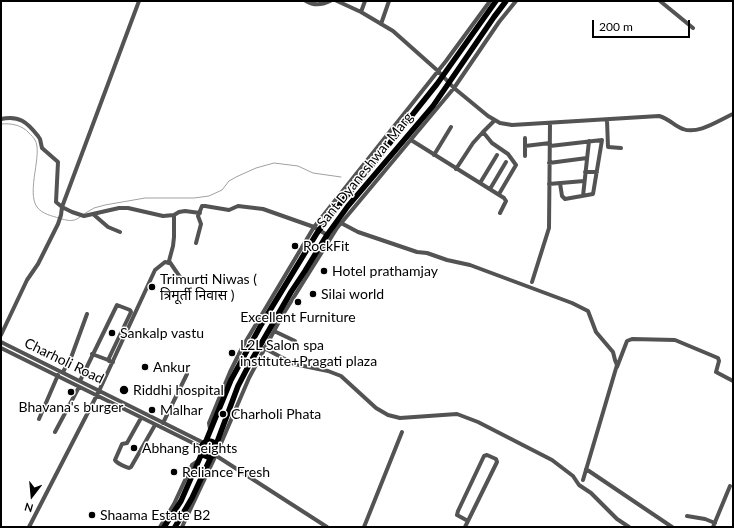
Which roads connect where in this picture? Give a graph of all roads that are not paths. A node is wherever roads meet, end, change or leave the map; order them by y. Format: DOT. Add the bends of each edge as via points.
graph roads {
  1 [pos="139,1"];
  2 [pos="306,1"];
  3 [pos="330,1"];
  4 [pos="360,1"];
  5 [pos="389,1"];
  6 [pos="490,1"];
  7 [pos="496,1"];
  8 [pos="506,1"];
  9 [pos="516,1"];
  10 [pos="660,1"];
  11 [pos="340,2"];
  12 [pos="365,2"];
  13 [pos="361,12"];
  14 [pos="382,24"];
  15 [pos="693,28"];
  16 [pos="438,71"];
  17 [pos="443,76"];
  18 [pos="449,83"];
  19 [pos="454,88"];
  20 [pos="733,114"];
  21 [pos="1,119"];
  22 [pos="607,120"];
  23 [pos="494,121"];
  24 [pos="550,123"];
  25 [pos="451,127"];
  26 [pos="483,132"];
  27 [pos="525,138"];
  28 [pos="411,140"];
  29 [pos="589,141"];
  30 [pos="550,145"];
  31 [pos="525,146"];
  32 [pos="621,148"];
  33 [pos="434,155"];
  34 [pos="497,155"];
  35 [pos="524,156"];
  36 [pos="587,158"];
  37 [pos="506,162"];
  38 [pos="549,163"];
  39 [pos="456,169"];
  40 [pos="585,172"];
  41 [pos="597,172"];
  42 [pos="584,181"];
  43 [pos="480,183"];
  44 [pos="560,183"];
  45 [pos="549,184"];
  46 [pos="490,189"];
  47 [pos="499,194"];
  48 [pos="583,196"];
  49 [pos="62,207"];
  50 [pos="200,213"];
  51 [pos="500,213"];
  52 [pos="93,214"];
  53 [pos="174,215"];
  54 [pos="341,223"];
  55 [pos="314,227"];
  56 [pos="318,231"];
  57 [pos="120,232"];
  58 [pos="329,236"];
  59 [pos="196,243"];
  60 [pos="169,263"];
  61 [pos="532,282"];
  62 [pos="184,283"];
  63 [pos="87,314"];
  64 [pos="274,331"];
  65 [pos="1,336"];
  66 [pos="295,341"];
  67 [pos="1,342"];
  68 [pos="1,348"];
  69 [pos="264,348"];
  70 [pos="92,354"];
  71 [pos="110,361"];
  72 [pos="617,368"];
  73 [pos="62,372"];
  74 [pos="186,374"];
  75 [pos="58,376"];
  76 [pos="80,381"];
  77 [pos="733,381"];
  78 [pos="79,387"];
  79 [pos="99,391"];
  80 [pos="97,396"];
  81 [pos="141,418"];
  82 [pos="39,419"];
  83 [pos="163,423"];
  84 [pos="155,425"];
  85 [pos="210,431"];
  86 [pos="55,432"];
  87 [pos="402,432"];
  88 [pos="178,434"];
  89 [pos="216,445"];
  90 [pos="203,446"];
  91 [pos="214,456"];
  92 [pos="200,460"];
  93 [pos="586,469"];
  94 [pos="583,480"];
  95 [pos="730,486"];
  96 [pos="687,516"];
  97 [pos="468,521"];
  98 [pos="714,525"];
  99 [pos="29,527"];
  100 [pos="160,527"];
  101 [pos="164,527"];
  102 [pos="175,527"];
  103 [pos="182,527"];
  104 [pos="327,527"];
  105 [pos="364,527"];
  106 [pos="465,527"];
  107 [pos="629,527"];
  108 [pos="672,527"];
  1 -- 49 [label="street"];
  2 -- 3 [label="street" via="317,5"];
  4 -- 12 [label="street"];
  5 -- 14 [label="street"];
  6 -- 16 [label="street"];
  7 -- 17 [label="main road, Sant Dyaneshwar Marg"];
  8 -- 18 [label="main road, Sant Dyaneshwar Marg"];
  9 -- 19 [label="street"];
  10 -- 15 [label="street"];
  11 -- 13 [label="street"];
  12 -- 13 [label="street"];
  13 -- 14 [label="street"];
  14 -- 16 [label="street"];
  16 -- 17 [label="street"];
  16 -- 55 [label="street"];
  17 -- 18 [label="street"];
  17 -- 56 [label="main road, Sant Dyaneshwar Marg"];
  18 -- 19 [label="street"];
  18 -- 58 [label="main road, Sant Dyaneshwar Marg" via="419,123 348,206"];
  19 -- 23 [label="street"];
  19 -- 28 [label="street"];
  20 -- 22 [label="street" via="694,131 682,129 659,116"];
  21 -- 49 [label="street" via="15,117 21,120 38,136 42,148 56,160 56,202"];
  22 -- 24 [label="street"];
  22 -- 32 [label="street" via="608,148"];
  23 -- 24 [label="street" via="512,125"];
  23 -- 26 [label="street"];
  24 -- 30 [label="street"];
  25 -- 33 [label="street"];
  26 -- 39 [label="street"];
  26 -- 47 [label="street" via="492,143 508,154 516,165"];
  27 -- 31 [label="street"];
  28 -- 33 [label="street"];
  28 -- 54 [label="street"];
  29 -- 30 [label="street"];
  29 -- 36 [label="street"];
  29 -- 41 [label="street" via="602,140"];
  30 -- 31 [label="street"];
  30 -- 38 [label="street"];
  31 -- 35 [label="street"];
  33 -- 39 [label="street"];
  34 -- 43 [label="street"];
  36 -- 38 [label="street"];
  36 -- 40 [label="street"];
  37 -- 46 [label="street"];
  38 -- 45 [label="street"];
  39 -- 43 [label="street"];
  40 -- 41 [label="street"];
  40 -- 42 [label="street"];
  41 -- 48 [label="street" via="593,194"];
  42 -- 44 [label="street"];
  42 -- 48 [label="street"];
  43 -- 46 [label="street"];
  44 -- 45 [label="street"];
  44 -- 48 [label="street" via="563,198"];
  45 -- 61 [label="street" via="549,228"];
  46 -- 47 [label="street"];
  47 -- 51 [label="street" via="506,201"];
  49 -- 52 [label="street" via="82,216"];
  49 -- 65 [label="street" via="58,224 27,280"];
  50 -- 53 [label="street" via="185,211"];
  50 -- 55 [label="street" via="203,206 229,210 236,206 247,206"];
  50 -- 59 [label="street" via="198,218 201,224"];
  52 -- 53 [label="street" via="123,208 157,215"];
  52 -- 57 [label="street" via="108,227"];
  53 -- 60 [label="street" via="175,233"];
  54 -- 58 [label="street"];
  54 -- 72 [label="street" via="358,232 417,252 470,265 585,309 598,334 613,352"];
  55 -- 56 [label="street"];
  55 -- 85 [label="street" via="254,326 230,372 209,423"];
  56 -- 58 [label="street"];
  56 -- 85 [label="main road, Sant Dyaneshwar Marg" via="249,347 226,391"];
  58 -- 64 [label="street"];
  58 -- 89 [label="main road, Sant Dyaneshwar Marg" via="280,310 250,363 238,386"];
  60 -- 62 [label="street"];
  60 -- 71 [label="street" via="165,262 155,270"];
  63 -- 73 [label="street" via="72,355"];
  64 -- 66 [label="street"];
  64 -- 69 [label="street"];
  67 -- 73 [label="street, Charholi Road"];
  68 -- 75 [label="street, Charholi Road"];
  69 -- 91 [label="street"];
  69 -- 107 [label="street" via="294,364 341,376 366,400 388,416 400,418 457,414 478,422 552,460"];
  70 -- 71 [label="street"];
  70 -- 71 [label="street" via="116,305 130,310"];
  70 -- 76 [label="street"];
  71 -- 79 [label="street"];
  72 -- 77 [label="street" via="627,341 675,340 718,358 716,372"];
  72 -- 93 [label="street"];
  73 -- 75 [label="street"];
  73 -- 76 [label="street, Charholi Road"];
  74 -- 83 [label="street"];
  75 -- 78 [label="street, Charholi Road"];
  75 -- 82 [label="street"];
  76 -- 79 [label="street, Charholi Road"];
  78 -- 80 [label="street, Charholi Road"];
  78 -- 86 [label="street"];
  79 -- 80 [label="street"];
  79 -- 83 [label="street, Charholi Road"];
  80 -- 81 [label="street, Charholi Road"];
  80 -- 99 [label="street"];
  81 -- 84 [label="street, Charholi Road"];
  81 -- 84 [label="street" via="127,443 122,444 114,460 116,462 131,467"];
  83 -- 88 [label="street, Charholi Road"];
  84 -- 88 [label="street, Charholi Road"];
  85 -- 90 [label="main road, Sant Dyaneshwar Marg"];
  87 -- 105 [label="street"];
  88 -- 90 [label="street, Charholi Road"];
  89 -- 90 [label="main road" via="212,441"];
  89 -- 91 [label="main road, Sant Dyaneshwar Marg"];
  90 -- 91 [label="main road" via="206,456"];
  90 -- 92 [label="main road, Sant Dyaneshwar Marg"];
  91 -- 102 [label="main road"];
  91 -- 103 [label="street"];
  91 -- 104 [label="street"];
  92 -- 100 [label="street" via="192,465"];
  92 -- 101 [label="main road, Sant Dyaneshwar Marg" via="182,500"];
  93 -- 94 [label="street"];
  93 -- 108 [label="street"];
  95 -- 98 [label="street"];
  96 -- 98 [label="street" via="705,519"];
  97 -- 97 [label="street" via="496,462 496,459 487,455 484,456 457,514"];
  97 -- 106 [label="street"];
}
